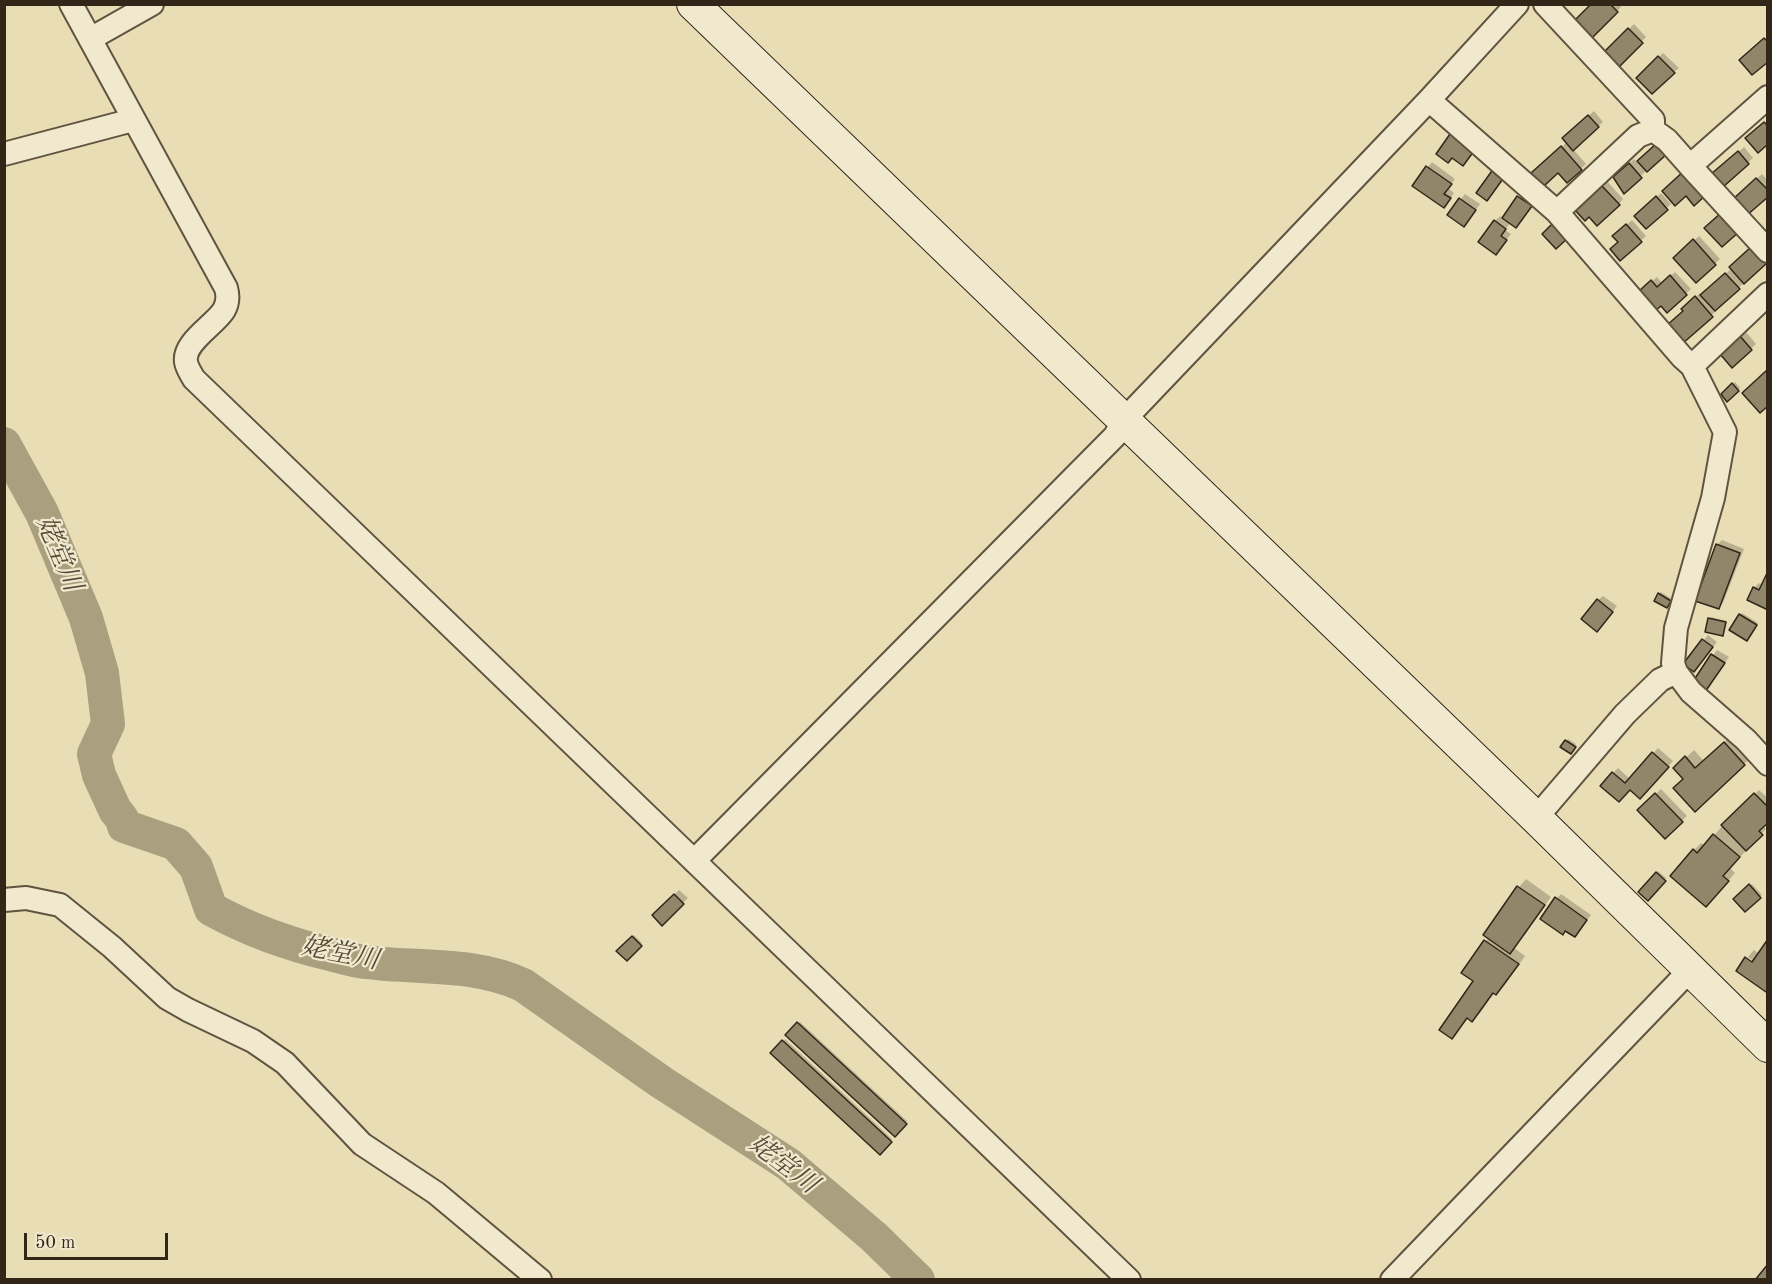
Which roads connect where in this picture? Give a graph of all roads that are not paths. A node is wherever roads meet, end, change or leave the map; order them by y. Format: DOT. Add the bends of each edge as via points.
graph roads {
  1 [pos="70,4"];
  2 [pos="153,4"];
  3 [pos="693,4"];
  4 [pos="1517,4"];
  5 [pos="1545,4"];
  6 [pos="90,39"];
  7 [pos="1767,97"];
  8 [pos="1429,100"];
  9 [pos="133,120"];
  10 [pos="1653,130"];
  11 [pos="4,154"];
  12 [pos="1690,166"];
  13 [pos="1557,212"];
  14 [pos="1764,239"];
  15 [pos="1767,294"];
  16 [pos="1692,366"];
  17 [pos="1123,421"];
  18 [pos="1676,672"];
  19 [pos="1767,764"];
  20 [pos="1536,818"];
  21 [pos="694,861"];
  22 [pos="4,900"];
  23 [pos="1690,970"];
  24 [pos="1767,1046"];
  25 [pos="540,1280"];
  26 [pos="1129,1280"];
  27 [pos="1392,1280"];
  1 -- 6 [label="street"];
  2 -- 6 [label="street"];
  3 -- 17 [label="street"];
  4 -- 8 [label="street"];
  5 -- 10 [label="street" via="1653,120"];
  6 -- 9 [label="street"];
  7 -- 12 [label="street"];
  8 -- 13 [label="street"];
  8 -- 17 [label="street"];
  9 -- 11 [label="street"];
  9 -- 21 [label="street" via="226,288 228,300 224,310 186,358 194,379"];
  10 -- 12 [label="street"];
  10 -- 13 [label="street" via="1638,136"];
  12 -- 14 [label="street"];
  13 -- 16 [label="street"];
  15 -- 16 [label="street"];
  16 -- 18 [label="street" via="1725,432 1713,498 1676,628"];
  17 -- 20 [label="street"];
  17 -- 21 [label="street" via="1115,436"];
  18 -- 19 [label="street" via="1691,692"];
  18 -- 20 [label="street" via="1645,694"];
  20 -- 23 [label="street"];
  21 -- 26 [label="street"];
  22 -- 25 [label="street" via="26,898 60,905 167,998 253,1041 285,1063 362,1144 436,1193"];
  23 -- 24 [label="street"];
  23 -- 27 [label="street"];
}
